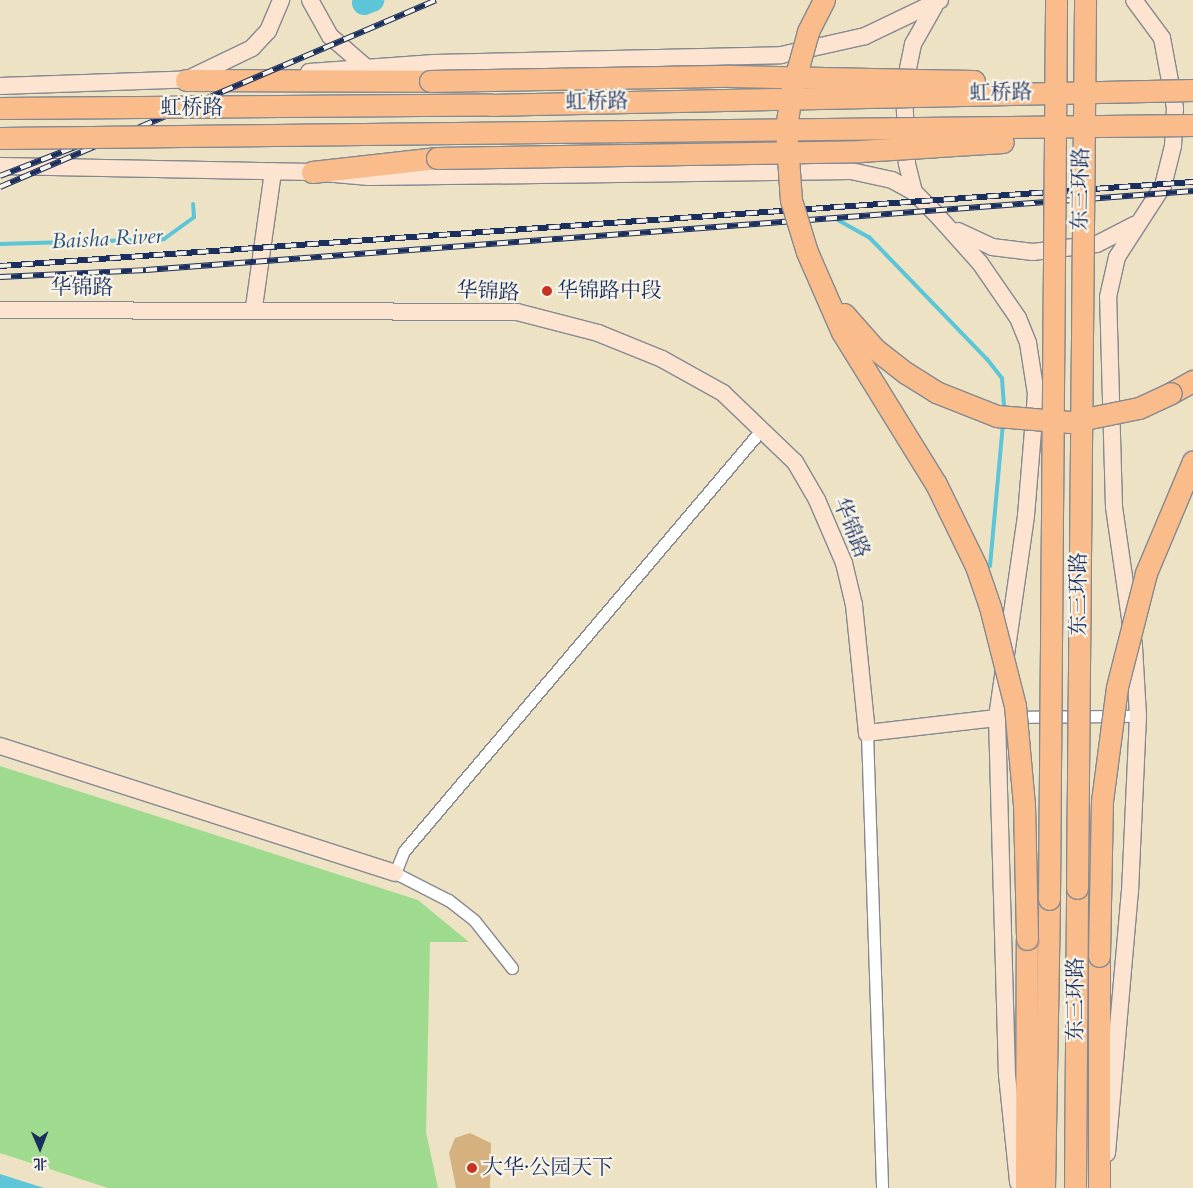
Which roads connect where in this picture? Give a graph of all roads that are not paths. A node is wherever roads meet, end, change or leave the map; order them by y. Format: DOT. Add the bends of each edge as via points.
graph roads {
  1 [pos="281,0"];
  2 [pos="310,0"];
  3 [pos="824,0"];
  4 [pos="1056,0"];
  5 [pos="1085,0"];
  6 [pos="1134,0"];
  7 [pos="939,1"];
  8 [pos="1144,6"];
  9 [pos="364,68"];
  10 [pos="186,80"];
  11 [pos="430,81"];
  12 [pos="0,86"];
  13 [pos="1126,90"];
  14 [pos="1193,90"];
  15 [pos="0,108"];
  16 [pos="1193,126"];
  17 [pos="0,138"];
  18 [pos="0,166"];
  19 [pos="273,171"];
  20 [pos="312,172"];
  21 [pos="914,192"];
  22 [pos="943,220"];
  23 [pos="1134,225"];
  24 [pos="807,252"];
  25 [pos="254,307"];
  26 [pos="0,310"];
  27 [pos="1193,381"];
  28 [pos="762,429"];
  29 [pos="1193,461"];
  30 [pos="1138,716"];
  31 [pos="997,718"];
  32 [pos="867,733"];
  33 [pos="0,746"];
  34 [pos="395,873"];
  35 [pos="512,968"];
  36 [pos="882,1188"];
  37 [pos="1018,1188"];
  38 [pos="1026,1188"];
  39 [pos="1044,1188"];
  40 [pos="1075,1188"];
  41 [pos="1099,1188"];
  42 [pos="1104,1188"];
  1 -- 10 [label="main road" via="268,31 252,48"];
  2 -- 9 [label="main road" via="330,36"];
  3 -- 24 [label="highway, bridge" via="797,63 786,129 791,200"];
  4 -- 39 [label="highway, 东三环路, bridge"];
  5 -- 40 [label="highway, 东三环路, bridge"];
  6 -- 8 [label="main road"];
  7 -- 9 [label="main road" via="865,36 782,55"];
  7 -- 21 [label="main road" via="913,44 904,88 907,163"];
  8 -- 23 [label="main road" via="1162,38 1174,82 1172,146 1157,197"];
  9 -- 10 [label="main road"];
  9 -- 11 [label="main road"];
  10 -- 11 [label="highway"];
  10 -- 12 [label="main road"];
  11 -- 13 [label="highway, bridge" via="846,77"];
  13 -- 14 [label="highway, 虹桥路, bridge"];
  13 -- 15 [label="highway, 虹桥路, bridge" via="491,105"];
  16 -- 17 [label="highway, 虹桥路, bridge"];
  16 -- 20 [label="highway, bridge" via="896,149 437,158"];
  18 -- 19 [label="main road"];
  19 -- 20 [label="main road"];
  19 -- 25 [label="main road"];
  20 -- 21 [label="main road" via="369,177 851,171 892,180"];
  21 -- 22 [label="main road"];
  22 -- 23 [label="main road" via="992,247 1033,252 1097,244"];
  22 -- 31 [label="main road" via="1003,293 1018,318 1033,366 1029,489"];
  23 -- 30 [label="main road" via="1111,277 1107,318 1114,507 1134,646"];
  24 -- 27 [label="highway, bridge" via="831,298 876,349 936,392 997,416 1070,422 1103,417 1139,408"];
  24 -- 38 [label="highway, bridge" via="842,332 959,528 990,607 1011,688 1019,745 1027,939"];
  25 -- 26 [label="main road, 华锦路"];
  25 -- 28 [label="main road, 华锦路" via="517,312 598,333 662,359 723,393"];
  28 -- 32 [label="main road, 华锦路" via="795,462 844,562 860,644"];
  28 -- 34 [label="street" via="412,837"];
  29 -- 41 [label="highway, bridge" via="1146,573 1117,687 1102,801"];
  30 -- 31 [label="street" via="1039,714"];
  30 -- 42 [label="main road" via="1130,892"];
  31 -- 32 [label="main road"];
  31 -- 37 [label="main road" via="1007,1075"];
  32 -- 36 [label="street"];
  33 -- 34 [label="main road"];
  34 -- 35 [label="street" via="448,900 474,920"];
}
